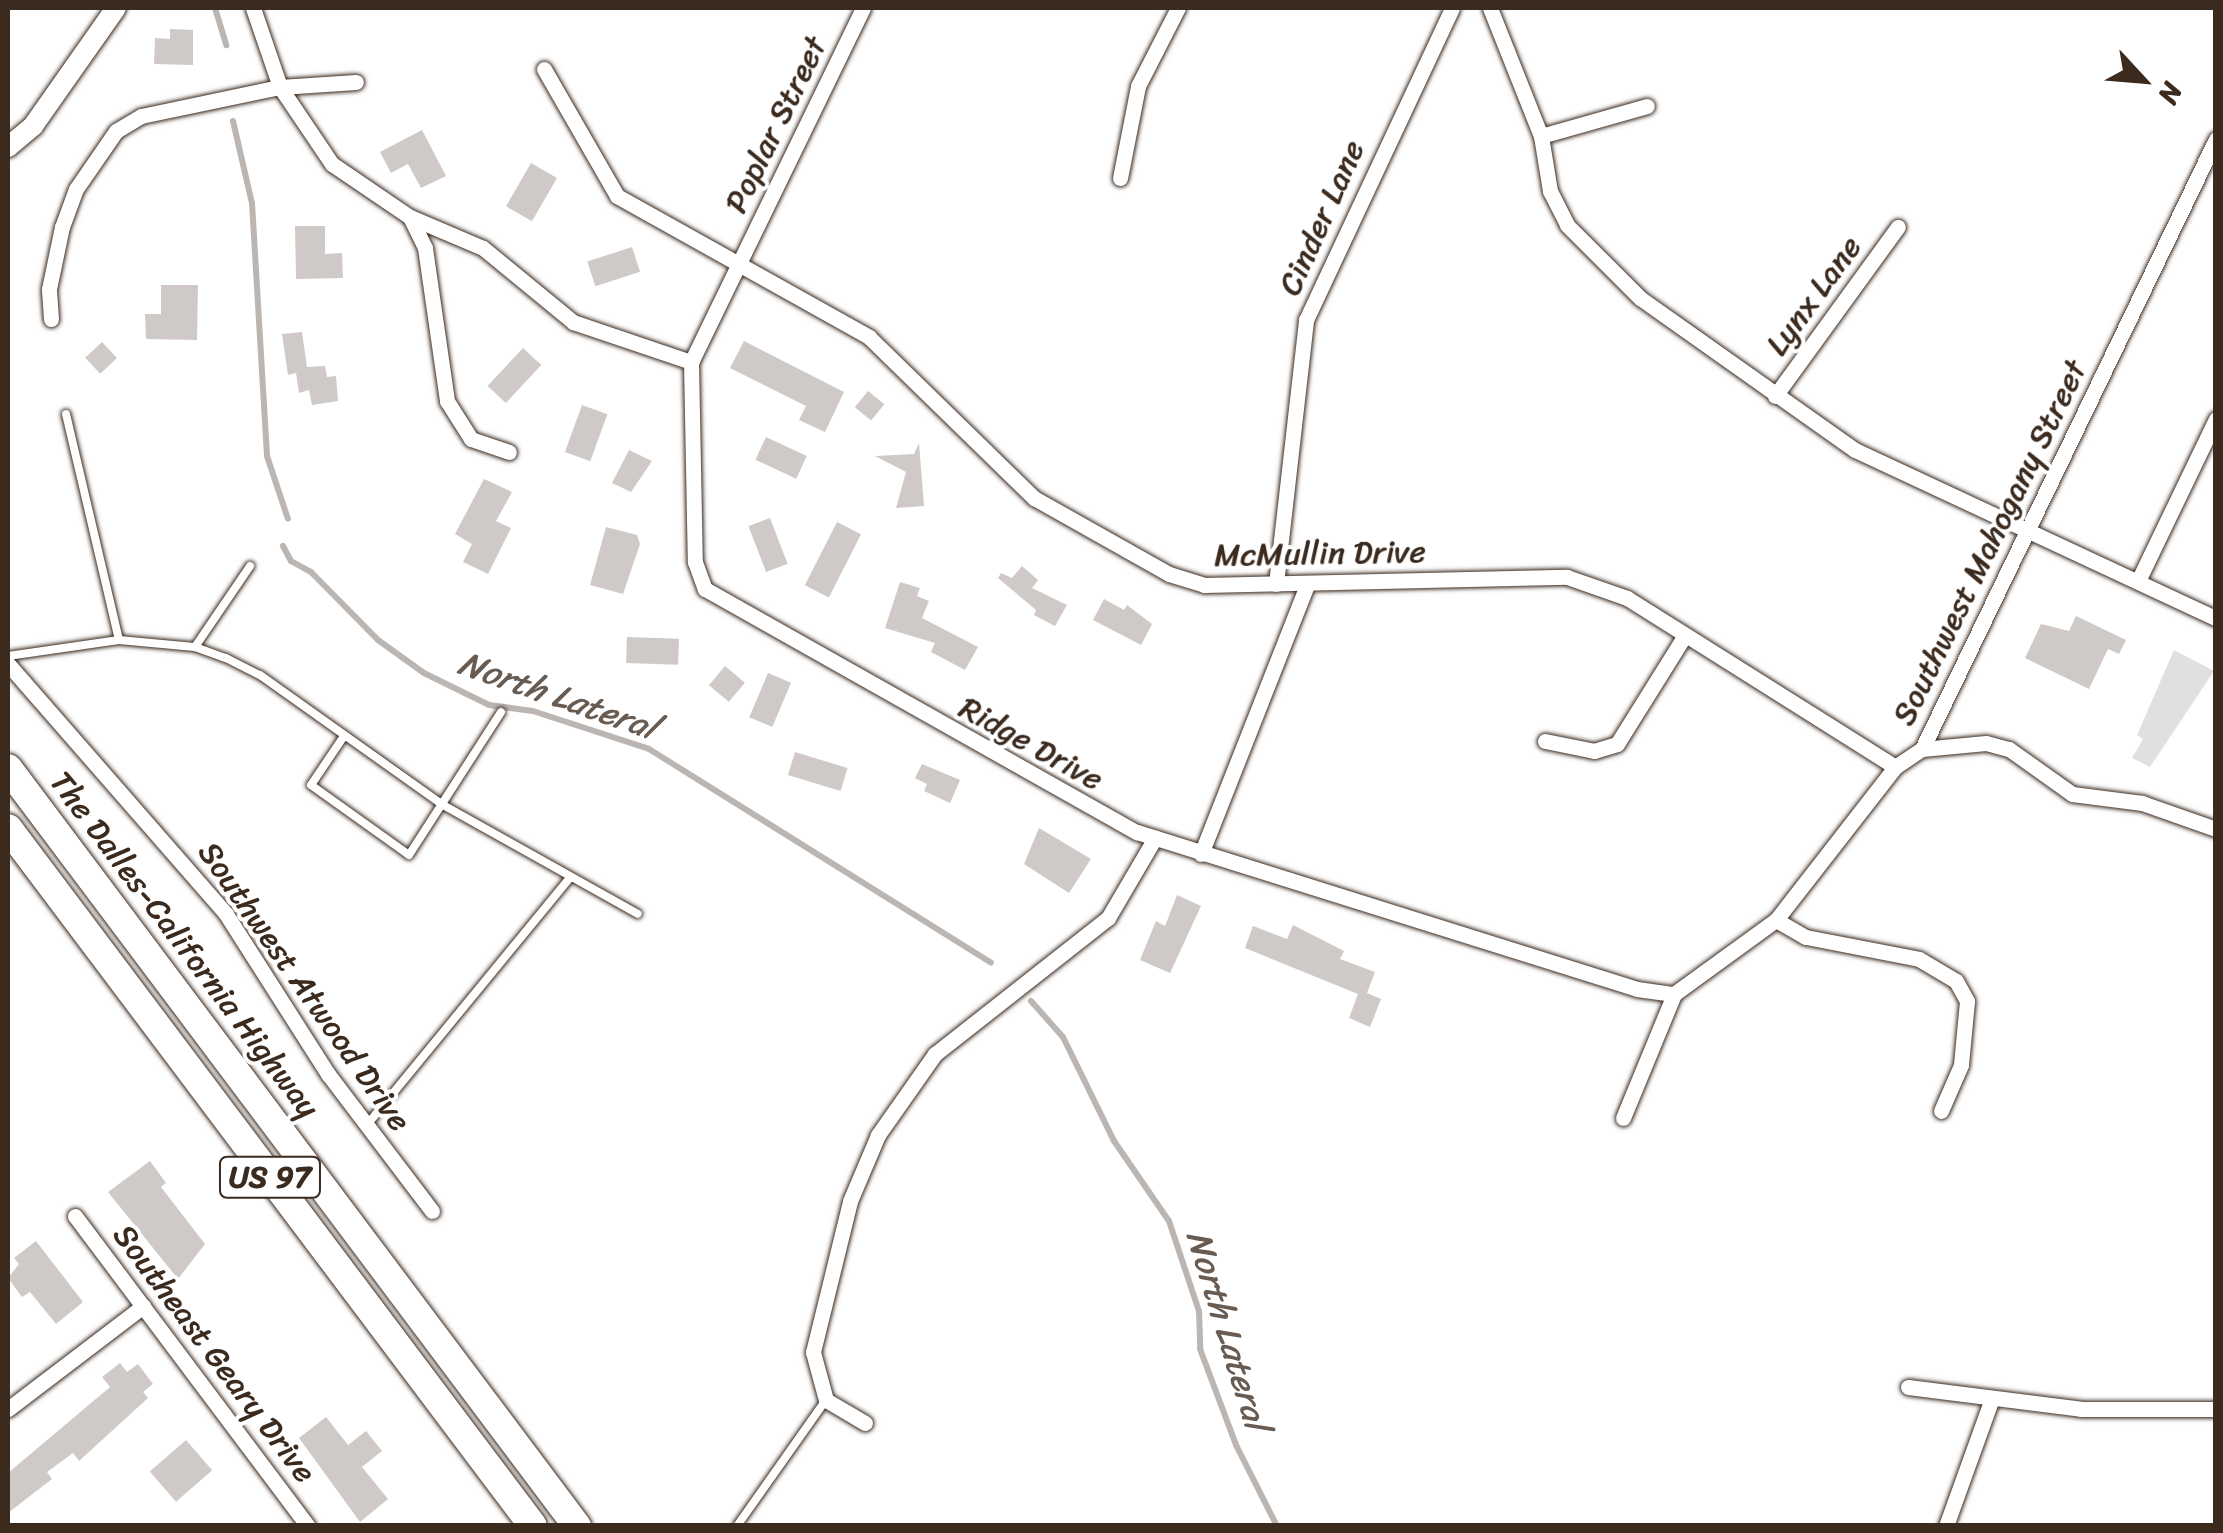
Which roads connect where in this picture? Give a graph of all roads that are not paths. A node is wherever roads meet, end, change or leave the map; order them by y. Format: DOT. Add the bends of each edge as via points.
graph roads {
  1 [pos="116,8"];
  2 [pos="253,8"];
  3 [pos="863,8"];
  4 [pos="1178,8"];
  5 [pos="1452,8"];
  6 [pos="1490,8"];
  7 [pos="544,69"];
  8 [pos="356,82"];
  9 [pos="280,87"];
  10 [pos="1646,106"];
  11 [pos="1541,136"];
  12 [pos="2216,139"];
  13 [pos="8,147"];
  14 [pos="1120,178"];
  15 [pos="410,217"];
  16 [pos="1898,228"];
  17 [pos="738,266"];
  18 [pos="51,319"];
  19 [pos="690,362"];
  20 [pos="1775,396"];
  21 [pos="66,414"];
  22 [pos="2216,418"];
  23 [pos="509,452"];
  24 [pos="2027,529"];
  25 [pos="250,566"];
  26 [pos="2138,581"];
  27 [pos="1276,584"];
  28 [pos="1306,585"];
  29 [pos="2216,618"];
  30 [pos="1685,634"];
  31 [pos="120,640"];
  32 [pos="194,647"];
  33 [pos="8,656"];
  34 [pos="8,664"];
  35 [pos="501,712"];
  36 [pos="344,736"];
  37 [pos="1544,741"];
  38 [pos="1922,749"];
  39 [pos="1896,767"];
  40 [pos="8,768"];
  41 [pos="443,805"];
  42 [pos="8,828"];
  43 [pos="2216,829"];
  44 [pos="1155,838"];
  45 [pos="1201,854"];
  46 [pos="570,878"];
  47 [pos="638,914"];
  48 [pos="1776,920"];
  49 [pos="1674,994"];
  50 [pos="1940,1110"];
  51 [pos="1623,1118"];
  52 [pos="366,1126"];
  53 [pos="432,1212"];
  54 [pos="75,1216"];
  55 [pos="143,1306"];
  56 [pos="1908,1387"];
  57 [pos="1992,1398"];
  58 [pos="826,1400"];
  59 [pos="8,1409"];
  60 [pos="2216,1409"];
  61 [pos="866,1422"];
  62 [pos="522,1451"];
  63 [pos="308,1526"];
  64 [pos="533,1526"];
  65 [pos="578,1526"];
  66 [pos="595,1526"];
  67 [pos="737,1526"];
  68 [pos="1946,1526"];
  1 -- 13 [label="street" via="33,126"];
  2 -- 9 [label="street"];
  3 -- 17 [label="street, Poplar Street"];
  4 -- 14 [label="street" via="1138,86"];
  5 -- 27 [label="street, Cinder Lane" via="1306,320"];
  6 -- 11 [label="street"];
  7 -- 17 [label="street, McMullin Drive" via="617,196"];
  8 -- 9 [label="street"];
  9 -- 15 [label="street" via="332,164"];
  9 -- 18 [label="street" via="141,116 116,130 76,189 62,226 49,290"];
  10 -- 11 [label="street"];
  11 -- 20 [label="street" via="1550,190 1566,224 1598,260"];
  12 -- 24 [label="street, Southwest Mahogany Street"];
  15 -- 19 [label="street" via="483,248 573,322"];
  15 -- 23 [label="street" via="425,248 448,401 471,438"];
  16 -- 20 [label="street, Lynx Lane"];
  17 -- 19 [label="street, Ridge Drive"];
  17 -- 27 [label="street, McMullin Drive" via="869,337 1034,498 1060,515 1204,585"];
  19 -- 44 [label="street, Ridge Drive" via="695,562 704,589 1010,764"];
  20 -- 24 [label="street" via="1855,450"];
  21 -- 31 [label="lane"];
  22 -- 26 [label="street"];
  24 -- 26 [label="street"];
  24 -- 38 [label="street, Southwest Mahogany Street"];
  25 -- 32 [label="lane"];
  26 -- 29 [label="street"];
  27 -- 28 [label="street, McMullin Drive"];
  28 -- 30 [label="street, McMullin Drive" via="1566,577 1627,598"];
  28 -- 45 [label="street"];
  30 -- 37 [label="street" via="1617,744 1594,751"];
  30 -- 39 [label="street, McMullin Drive"];
  31 -- 32 [label="lane"];
  31 -- 33 [label="lane"];
  32 -- 36 [label="lane" via="260,675"];
  34 -- 52 [label="street, Southwest Atwood Drive" via="226,914"];
  35 -- 41 [label="lane"];
  36 -- 41 [label="lane"];
  36 -- 41 [label="lane" via="311,786 410,855"];
  38 -- 39 [label="street, Southwest Mahogany Street"];
  38 -- 43 [label="street" via="1998,746 2072,794 2142,803"];
  39 -- 48 [label="street, Southwest Mahogany Street"];
  40 -- 62 [label="highway, The Dalles-California Highway / US 97"];
  41 -- 46 [label="lane"];
  42 -- 64 [label="highway, US 97"];
  44 -- 45 [label="street, Ridge Drive"];
  44 -- 58 [label="street" via="1108,918 934,1054 878,1135 850,1201 813,1352"];
  45 -- 49 [label="street, Ridge Drive" via="1637,989"];
  46 -- 47 [label="lane"];
  46 -- 52 [label="lane"];
  48 -- 49 [label="street, Southwest Mahogany Street"];
  48 -- 50 [label="street" via="1806,938 1918,959 1956,980 1967,1001 1961,1064"];
  49 -- 51 [label="street"];
  52 -- 53 [label="street, Southwest Atwood Drive"];
  54 -- 55 [label="street, Southeast Geary Drive"];
  55 -- 59 [label="street"];
  55 -- 63 [label="street, Southeast Geary Drive"];
  56 -- 57 [label="street"];
  57 -- 60 [label="street" via="2080,1410"];
  57 -- 68 [label="street"];
  58 -- 61 [label="street"];
  58 -- 67 [label="lane"];
  62 -- 65 [label="highway, US 97"];
  62 -- 66 [label="highway"];
}
